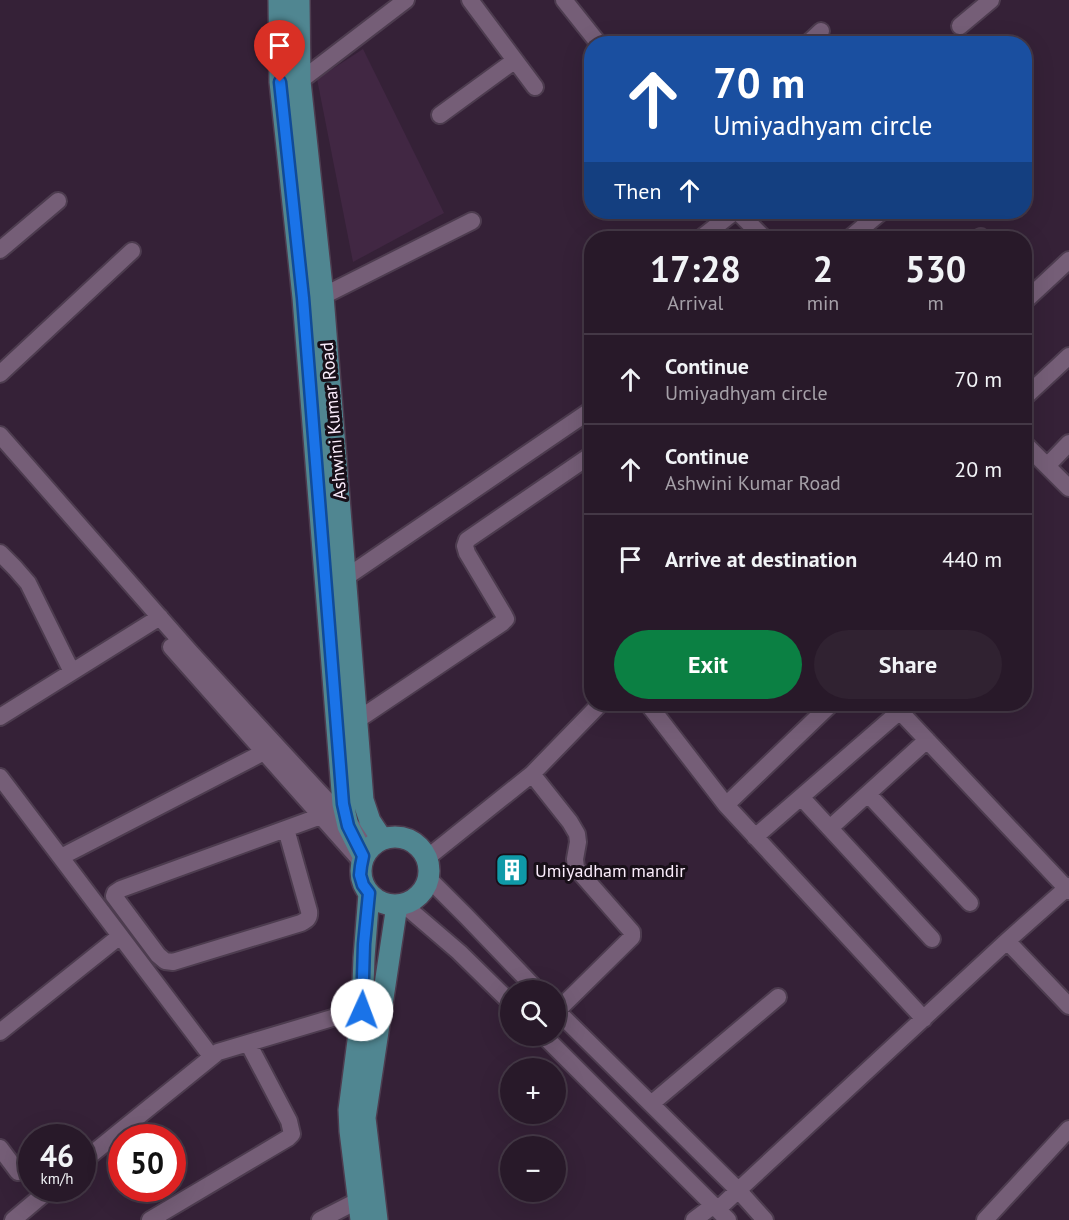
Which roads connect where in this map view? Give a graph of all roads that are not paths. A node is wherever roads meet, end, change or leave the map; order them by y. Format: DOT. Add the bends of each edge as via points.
graph roads {
  1 [pos="279,0"];
  2 [pos="299,0"];
  3 [pos="406,0"];
  4 [pos="470,0"];
  5 [pos="564,0"];
  6 [pos="991,0"];
  7 [pos="960,26"];
  8 [pos="820,32"];
  9 [pos="592,36"];
  10 [pos="816,36"];
  11 [pos="514,61"];
  12 [pos="300,81"];
  13 [pos="535,87"];
  14 [pos="440,115"];
  15 [pos="58,201"];
  16 [pos="727,219"];
  17 [pos="744,219"];
  18 [pos="472,221"];
  19 [pos="710,231"];
  20 [pos="756,231"];
  21 [pos="0,250"];
  22 [pos="132,251"];
  23 [pos="1069,260"];
  24 [pos="1032,295"];
  25 [pos="323,296"];
  26 [pos="1069,356"];
  27 [pos="0,374"];
  28 [pos="1032,391"];
  29 [pos="584,415"];
  30 [pos="0,435"];
  31 [pos="1069,443"];
  32 [pos="1032,451"];
  33 [pos="0,452"];
  34 [pos="584,460"];
  35 [pos="1047,466"];
  36 [pos="1069,488"];
  37 [pos="0,553"];
  38 [pos="345,578"];
  39 [pos="155,620"];
  40 [pos="72,672"];
  41 [pos="593,711"];
  42 [pos="653,711"];
  43 [pos="824,711"];
  44 [pos="892,711"];
  45 [pos="900,711"];
  46 [pos="0,717"];
  47 [pos="356,720"];
  48 [pos="927,740"];
  49 [pos="264,752"];
  50 [pos="532,774"];
  51 [pos="0,777"];
  52 [pos="868,794"];
  53 [pos="801,797"];
  54 [pos="726,805"];
  55 [pos="321,816"];
  56 [pos="347,822"];
  57 [pos="830,828"];
  58 [pos="286,829"];
  59 [pos="755,837"];
  60 [pos="370,851"];
  61 [pos="61,857"];
  62 [pos="427,868"];
  63 [pos="1068,889"];
  64 [pos="369,893"];
  65 [pos="970,903"];
  66 [pos="400,904"];
  67 [pos="120,936"];
  68 [pos="932,939"];
  69 [pos="1007,941"];
  70 [pos="527,980"];
  71 [pos="500,992"];
  72 [pos="778,997"];
  73 [pos="566,1000"];
  74 [pos="1069,1006"];
  75 [pos="372,1008"];
  76 [pos="924,1019"];
  77 [pos="566,1020"];
  78 [pos="0,1032"];
  79 [pos="248,1042"];
  80 [pos="554,1046"];
  81 [pos="211,1056"];
  82 [pos="651,1104"];
  83 [pos="1069,1129"];
  84 [pos="0,1148"];
  85 [pos="96,1150"];
  86 [pos="18,1172"];
  87 [pos="739,1191"];
  88 [pos="35,1202"];
  89 [pos="360,1210"];
  90 [pos="720,1211"];
  91 [pos="15,1219"];
  92 [pos="150,1220"];
  93 [pos="320,1220"];
  94 [pos="377,1220"];
  95 [pos="694,1220"];
  96 [pos="765,1220"];
  97 [pos="985,1220"];
  1 -- 56 [label="main road, Ashwini Kumar Road" via="280,82 303,298"];
  2 -- 12 [label="main road, Ashwini Kumar Road"];
  3 -- 12 [label="street"];
  4 -- 11 [label="street"];
  5 -- 9 [label="street"];
  6 -- 7 [label="street"];
  8 -- 10 [label="street"];
  11 -- 13 [label="street"];
  11 -- 14 [label="street"];
  12 -- 25 [label="main road, Ashwini Kumar Road"];
  15 -- 21 [label="street"];
  16 -- 19 [label="street"];
  17 -- 20 [label="street"];
  18 -- 25 [label="street"];
  22 -- 27 [label="street"];
  23 -- 24 [label="street"];
  25 -- 38 [label="main road, Ashwini Kumar Road"];
  26 -- 28 [label="street"];
  29 -- 38 [label="street"];
  30 -- 39 [label="street"];
  31 -- 35 [label="street"];
  32 -- 35 [label="street"];
  33 -- 39 [label="street"];
  34 -- 47 [label="street" via="467,540 467,553 506,619 502,624"];
  35 -- 36 [label="street"];
  37 -- 40 [label="street" via="28,583"];
  38 -- 47 [label="main road, Ashwini Kumar Road"];
  39 -- 40 [label="street"];
  39 -- 49 [label="street"];
  39 -- 56 [label="street"];
  40 -- 46 [label="street"];
  41 -- 50 [label="street"];
  42 -- 54 [label="street"];
  43 -- 54 [label="street"];
  44 -- 53 [label="street"];
  45 -- 48 [label="street"];
  47 -- 60 [label="main road, Ashwini Kumar Road" via="363,800 370,820"];
  48 -- 52 [label="street"];
  48 -- 63 [label="street"];
  49 -- 55 [label="street"];
  49 -- 61 [label="street"];
  50 -- 62 [label="street"];
  50 -- 73 [label="street" via="577,834 576,868 632,932 632,937"];
  51 -- 61 [label="street"];
  52 -- 57 [label="street"];
  52 -- 65 [label="street"];
  53 -- 57 [label="street"];
  53 -- 59 [label="street"];
  54 -- 59 [label="street"];
  55 -- 58 [label="street"];
  55 -- 60 [label="street"];
  56 -- 60 [label="main road, Ashwini Kumar Road"];
  57 -- 68 [label="street"];
  58 -- 58 [label="street" via="121,889 114,896 158,955 172,962 307,920 309,910"];
  59 -- 76 [label="street"];
  60 -- 62 [label="main road" via="393,836 403,837 422,849"];
  60 -- 64 [label="main road" via="360,875"];
  61 -- 67 [label="street"];
  62 -- 66 [label="main road" via="425,887 419,895"];
  62 -- 70 [label="street" via="466,916"];
  63 -- 69 [label="street"];
  64 -- 66 [label="main road" via="384,903"];
  64 -- 75 [label="main road" via="365,939"];
  66 -- 71 [label="street" via="459,952"];
  66 -- 75 [label="main road"];
  67 -- 78 [label="street"];
  67 -- 81 [label="street"];
  69 -- 74 [label="street"];
  69 -- 76 [label="street"];
  72 -- 82 [label="street"];
  75 -- 79 [label="street"];
  75 -- 89 [label="main road" via="349,1110"];
  75 -- 94 [label="main road" via="365,1118"];
  76 -- 87 [label="street"];
  77 -- 82 [label="street"];
  79 -- 81 [label="street"];
  79 -- 92 [label="street" via="292,1134"];
  80 -- 90 [label="street"];
  81 -- 85 [label="street"];
  82 -- 87 [label="street"];
  83 -- 97 [label="street"];
  84 -- 86 [label="street"];
  87 -- 90 [label="street"];
  87 -- 96 [label="street"];
  88 -- 91 [label="street"];
  89 -- 93 [label="street"];
  90 -- 95 [label="street"];
}
